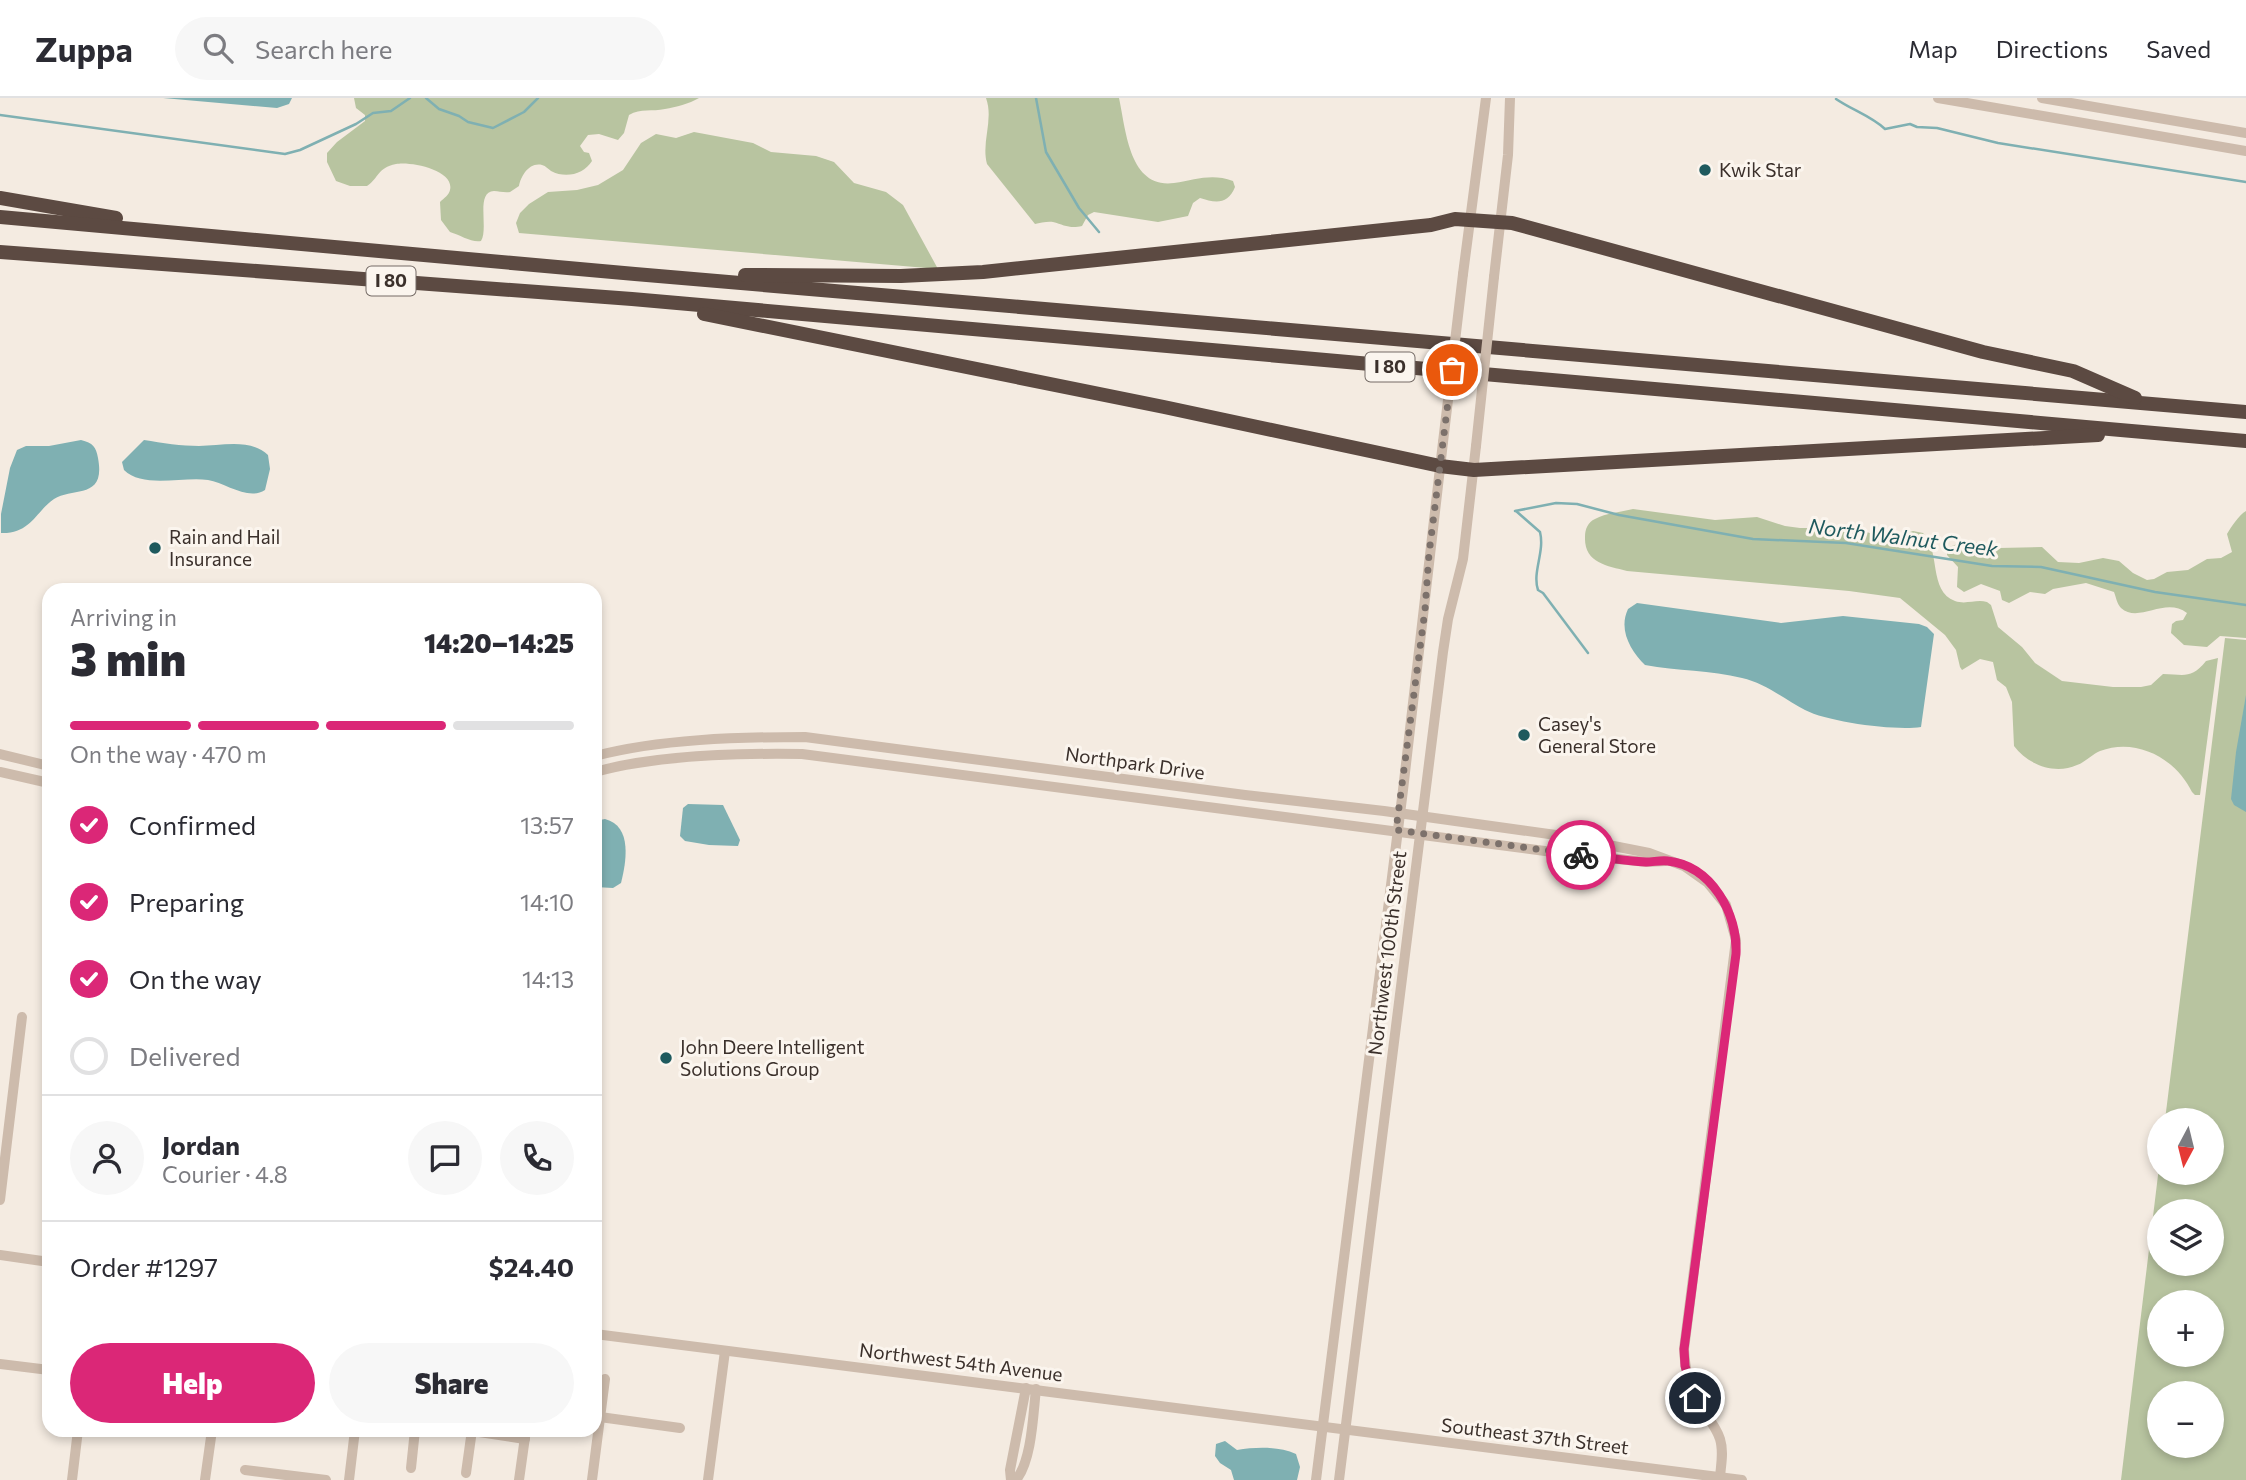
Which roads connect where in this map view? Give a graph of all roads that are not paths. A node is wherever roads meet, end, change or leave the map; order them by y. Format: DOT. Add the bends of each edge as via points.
graph roads {
  1 [pos="1486,98"];
  2 [pos="1510,98"];
  3 [pos="1938,98"];
  4 [pos="2042,98"];
  5 [pos="2246,133"];
  6 [pos="2246,151"];
  7 [pos="0,198"];
  8 [pos="0,217"];
  9 [pos="1470,220"];
  10 [pos="1500,222"];
  11 [pos="210,234"];
  12 [pos="0,252"];
  13 [pos="0,257"];
  14 [pos="149,263"];
  15 [pos="635,274"];
  16 [pos="632,299"];
  17 [pos="2146,403"];
  18 [pos="2246,412"];
  19 [pos="2148,432"];
  20 [pos="2246,440"];
  21 [pos="1440,466"];
  22 [pos="1474,470"];
  23 [pos="893,749"];
  24 [pos="0,754"];
  25 [pos="602,755"];
  26 [pos="42,764"];
  27 [pos="891,765"];
  28 [pos="602,770"];
  29 [pos="0,772"];
  30 [pos="42,781"];
  31 [pos="1162,784"];
  32 [pos="1159,801"];
  33 [pos="1399,814"];
  34 [pos="1422,817"];
  35 [pos="1396,830"];
  36 [pos="1420,834"];
  37 [pos="1669,861"];
  38 [pos="22,1017"];
  39 [pos="0,1200"];
  40 [pos="0,1255"];
  41 [pos="42,1261"];
  42 [pos="602,1335"];
  43 [pos="725,1351"];
  44 [pos="0,1364"];
  45 [pos="42,1369"];
  46 [pos="605,1379"];
  47 [pos="1031,1389"];
  48 [pos="602,1402"];
  49 [pos="602,1418"];
  50 [pos="1323,1426"];
  51 [pos="680,1428"];
  52 [pos="1345,1429"];
  53 [pos="77,1437"];
  54 [pos="211,1437"];
  55 [pos="354,1437"];
  56 [pos="414,1437"];
  57 [pos="469,1437"];
  58 [pos="525,1437"];
  59 [pos="598,1437"];
  60 [pos="411,1468"];
  61 [pos="245,1470"];
  62 [pos="466,1473"];
  63 [pos="1720,1477"];
  64 [pos="72,1480"];
  65 [pos="205,1480"];
  66 [pos="326,1480"];
  67 [pos="349,1480"];
  68 [pos="519,1480"];
  69 [pos="592,1480"];
  70 [pos="708,1480"];
  71 [pos="1013,1480"];
  72 [pos="1316,1480"];
  73 [pos="1339,1480"];
  74 [pos="1742,1480"];
  1 -- 9 [label="street, Northwest 100th Street"];
  2 -- 10 [label="street, Northwest 100th Street"];
  3 -- 6 [label="street"];
  4 -- 5 [label="street"];
  7 -- 11 [label="highway"];
  8 -- 11 [label="highway, I 80"];
  9 -- 10 [label="highway"];
  9 -- 15 [label="highway" via="983,272 901,276"];
  9 -- 21 [label="street, Northwest 100th Street, bridge"];
  10 -- 17 [label="highway" via="1983,352 2073,371"];
  10 -- 22 [label="street, Northwest 100th Street, bridge"];
  11 -- 15 [label="highway, I 80"];
  12 -- 14 [label="highway, I 80"];
  13 -- 14 [label="highway"];
  14 -- 16 [label="highway, I 80"];
  15 -- 17 [label="highway, I 80"];
  16 -- 19 [label="highway, I 80"];
  16 -- 21 [label="highway"];
  17 -- 18 [label="highway, I 80"];
  19 -- 20 [label="highway, I 80"];
  19 -- 22 [label="highway"];
  21 -- 22 [label="highway"];
  21 -- 33 [label="street, Northwest 100th Street"];
  22 -- 34 [label="street, Northwest 100th Street" via="1464,559 1445,639"];
  23 -- 25 [label="street, Northpark Drive" via="805,737 768,737 663,744"];
  23 -- 27 [label="street"];
  23 -- 31 [label="street, Northpark Drive"];
  24 -- 26 [label="street"];
  27 -- 28 [label="street, Northpark Drive" via="765,753 638,762"];
  27 -- 32 [label="street, Northpark Drive"];
  29 -- 30 [label="street"];
  31 -- 32 [label="street"];
  31 -- 33 [label="street, Northpark Drive"];
  32 -- 35 [label="street, Northpark Drive"];
  33 -- 34 [label="street, Northpark Drive"];
  33 -- 35 [label="street, Northwest 100th Street"];
  34 -- 36 [label="street, Northwest 100th Street"];
  34 -- 37 [label="street, Northpark Drive" via="1563,836"];
  35 -- 36 [label="street, Northpark Drive"];
  35 -- 50 [label="street, Northwest 100th Street"];
  36 -- 37 [label="street, Northpark Drive" via="1560,853"];
  36 -- 52 [label="street, Northwest 100th Street"];
  37 -- 63 [label="street, Northpark Drive" via="1697,873 1718,892 1736,940 1684,1349 1695,1398 1716,1428 1723,1451"];
  38 -- 39 [label="street"];
  40 -- 41 [label="street"];
  42 -- 43 [label="street, Northwest 54th Avenue"];
  43 -- 47 [label="street, Northwest 54th Avenue"];
  43 -- 70 [label="street"];
  44 -- 45 [label="street"];
  46 -- 48 [label="street"];
  47 -- 50 [label="street, Northwest 54th Avenue"];
  47 -- 71 [label="street" via="1026,1456 1022,1472"];
  49 -- 51 [label="street"];
  50 -- 52 [label="street, Southeast 37th Street"];
  50 -- 72 [label="street, Northwest 100th Street"];
  52 -- 63 [label="street, Southeast 37th Street"];
  52 -- 73 [label="street, Northwest 100th Street"];
  53 -- 64 [label="street"];
  54 -- 65 [label="street"];
  55 -- 67 [label="street"];
  56 -- 60 [label="street"];
  57 -- 62 [label="street"];
  58 -- 68 [label="street"];
  59 -- 69 [label="street"];
  61 -- 66 [label="street"];
  63 -- 74 [label="street, Southeast 37th Street"];
}
